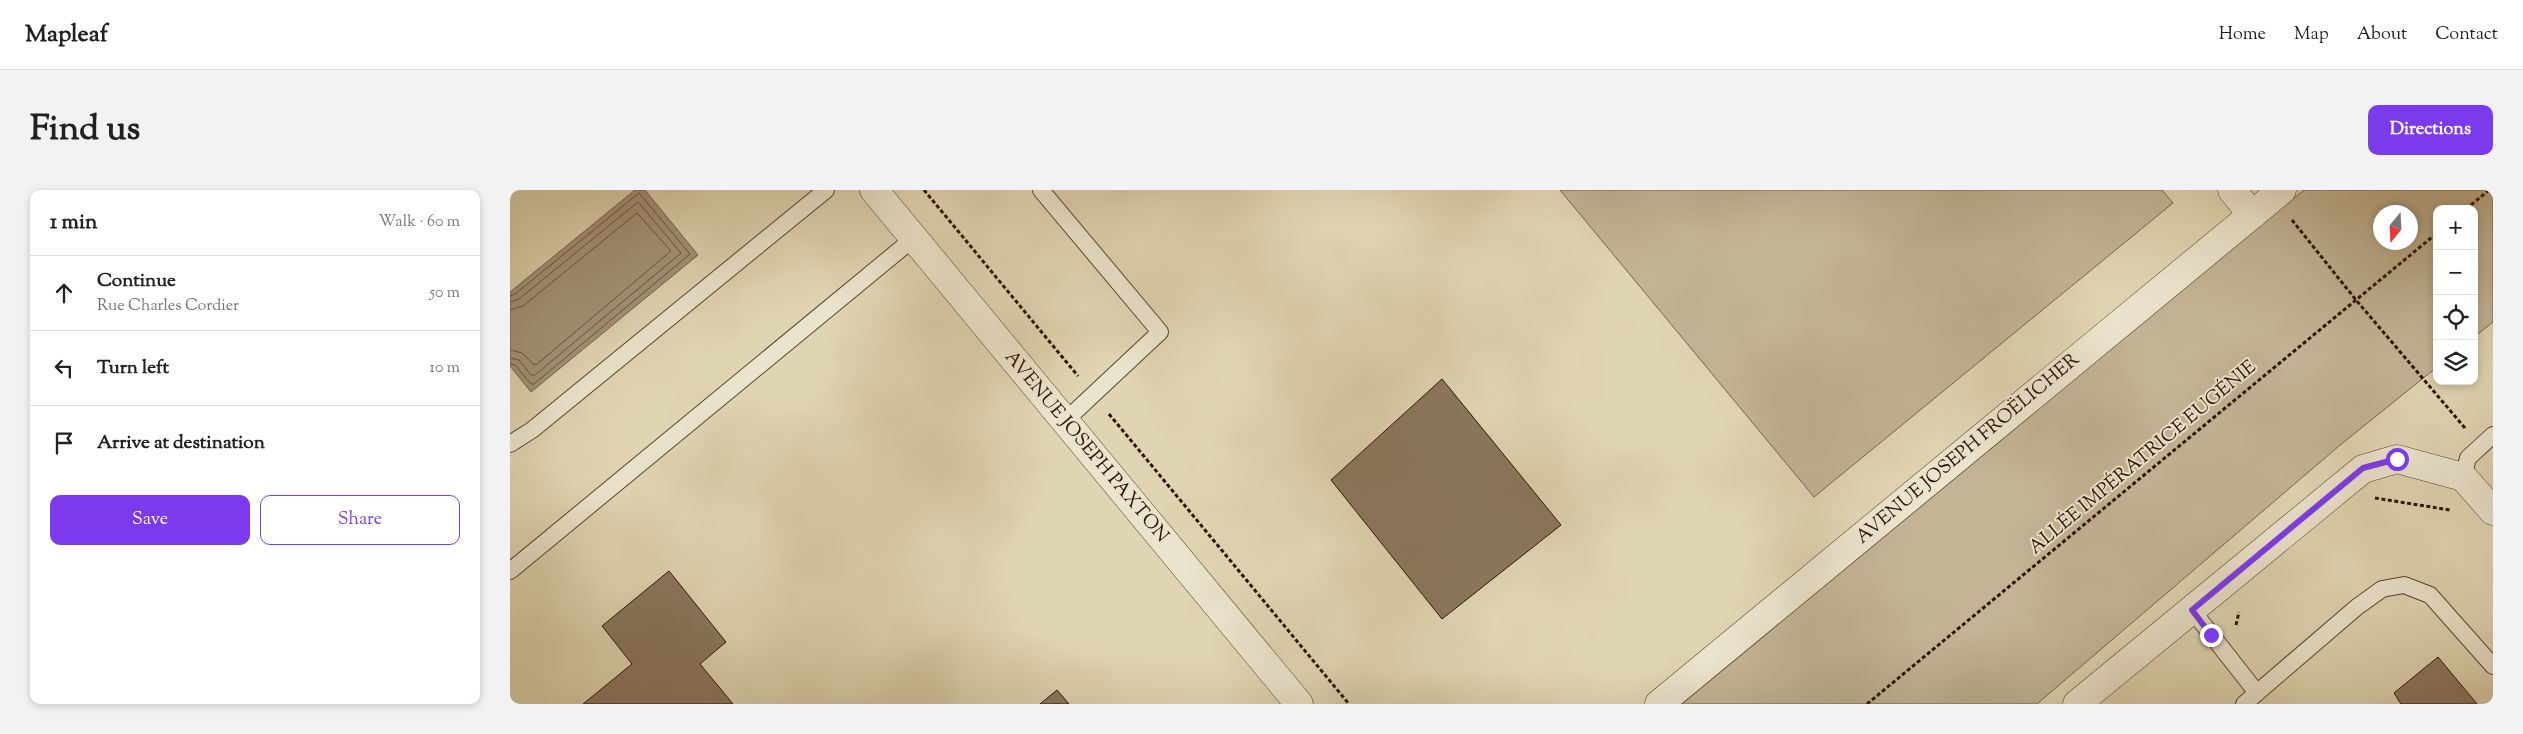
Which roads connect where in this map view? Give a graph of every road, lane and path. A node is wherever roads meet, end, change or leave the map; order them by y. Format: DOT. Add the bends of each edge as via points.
graph roads {
  1 [pos="826,190"];
  2 [pos="874,190"];
  3 [pos="924,190"];
  4 [pos="1041,190"];
  5 [pos="2232,190"];
  6 [pos="2489,190"];
  7 [pos="2278,193"];
  8 [pos="2471,205"];
  9 [pos="2252,215"];
  10 [pos="2433,236"];
  11 [pos="914,238"];
  12 [pos="2356,300"];
  13 [pos="1093,394"];
  14 [pos="1065,421"];
  15 [pos="2493,435"];
  16 [pos="510,444"];
  17 [pos="2480,446"];
  18 [pos="2463,477"];
  19 [pos="2373,498"];
  20 [pos="2458,511"];
  21 [pos="2493,511"];
  22 [pos="510,571"];
  23 [pos="2243,605"];
  24 [pos="2192,610"];
  25 [pos="2236,629"];
  26 [pos="2493,666"];
  27 [pos="2257,693"];
  28 [pos="1299,704"];
  29 [pos="1349,704"];
  30 [pos="1659,704"];
  31 [pos="1867,704"];
  32 [pos="2077,704"];
  33 [pos="2244,704"];
  1 -- 16 [label="lane" via="539,424"];
  2 -- 11 [label="street, AVENUE JOSEPH PAXTON"];
  3 -- 13 [label="path"];
  4 -- 13 [label="lane" via="1160,332"];
  5 -- 9 [label="street"];
  6 -- 8 [label="path"];
  7 -- 9 [label="street, AVENUE JOSEPH FROËLICHER"];
  7 -- 12 [label="path"];
  9 -- 30 [label="street, AVENUE JOSEPH FROËLICHER"];
  10 -- 12 [label="path, ALLÉE IMPÉRATRICE EUGÉNIE"];
  11 -- 14 [label="street, AVENUE JOSEPH PAXTON"];
  11 -- 22 [label="lane"];
  12 -- 17 [label="path"];
  12 -- 31 [label="path, ALLÉE IMPÉRATRICE EUGÉNIE"];
  13 -- 14 [label="lane"];
  13 -- 29 [label="path"];
  14 -- 28 [label="street, AVENUE JOSEPH PAXTON"];
  15 -- 17 [label="lane"];
  17 -- 18 [label="lane" via="2468,458"];
  18 -- 21 [label="street"];
  18 -- 24 [label="street" via="2397,459 2363,468"];
  19 -- 20 [label="path"];
  23 -- 25 [label="path" via="2236,617"];
  24 -- 27 [label="lane"];
  24 -- 32 [label="street"];
  26 -- 27 [label="lane" via="2430,595 2404,585 2382,589"];
  27 -- 33 [label="lane"];
}
